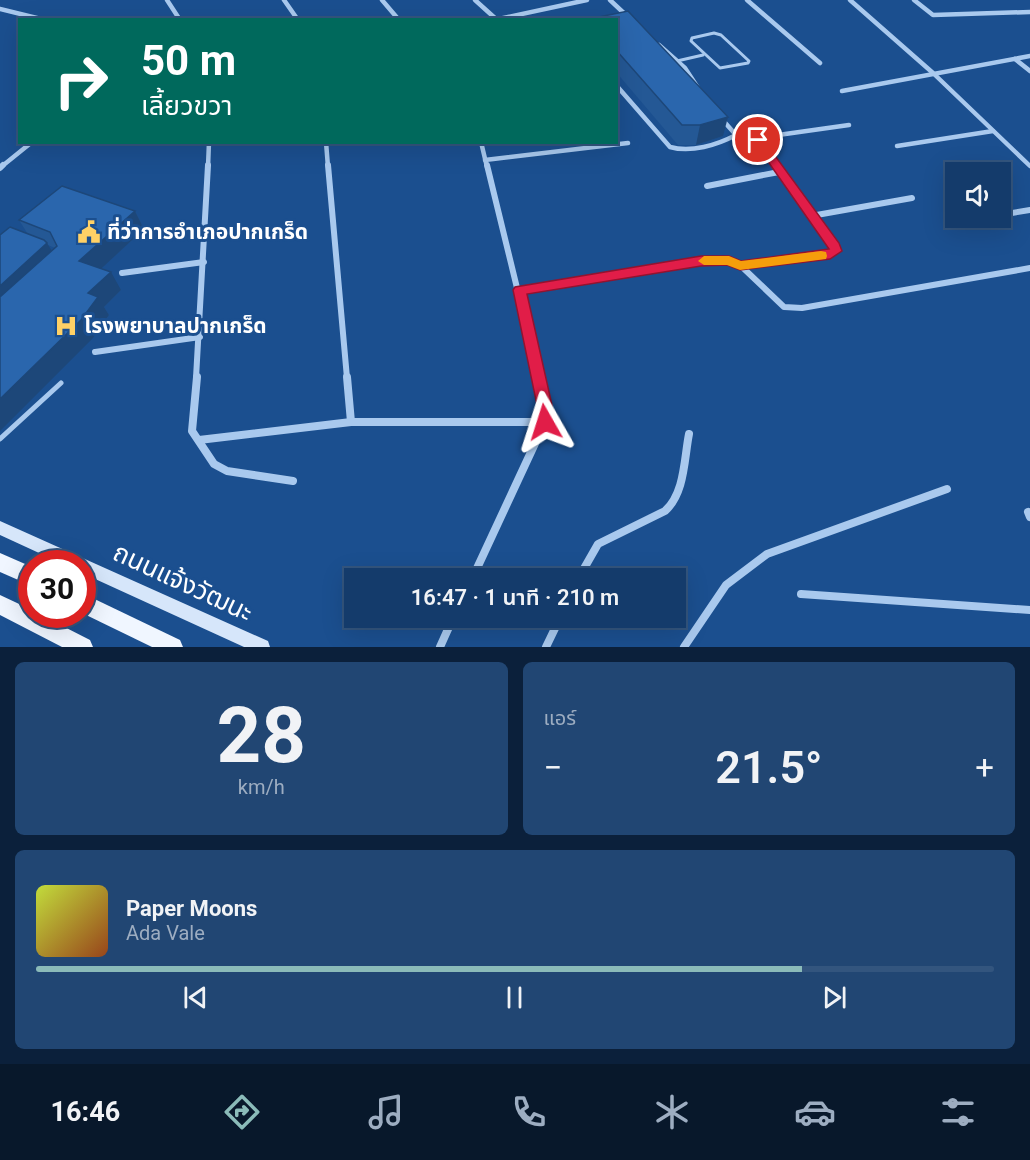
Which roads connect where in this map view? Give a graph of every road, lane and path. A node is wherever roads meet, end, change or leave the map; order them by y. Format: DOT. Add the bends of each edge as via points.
graph roads {
  1 [pos="167,0"];
  2 [pos="284,0"];
  3 [pos="382,0"];
  4 [pos="475,0"];
  5 [pos="587,0"];
  6 [pos="610,0"];
  7 [pos="747,0"];
  8 [pos="850,0"];
  9 [pos="914,0"];
  10 [pos="0,9"];
  11 [pos="1030,12"];
  12 [pos="37,18"];
  13 [pos="179,18"];
  14 [pos="297,18"];
  15 [pos="397,18"];
  16 [pos="494,18"];
  17 [pos="500,18"];
  18 [pos="633,22"];
  19 [pos="650,38"];
  20 [pos="704,54"];
  21 [pos="1030,57"];
  22 [pos="1015,59"];
  23 [pos="677,61"];
  24 [pos="820,63"];
  25 [pos="1030,71"];
  26 [pos="933,73"];
  27 [pos="618,87"];
  28 [pos="842,91"];
  29 [pos="702,97"];
  30 [pos="718,116"];
  31 [pos="849,125"];
  32 [pos="993,130"];
  33 [pos="628,143"];
  34 [pos="30,144"];
  35 [pos="209,144"];
  36 [pos="326,144"];
  37 [pos="481,144"];
  38 [pos="897,146"];
  39 [pos="485,160"];
  40 [pos="1030,166"];
  41 [pos="0,168"];
  42 [pos="779,172"];
  43 [pos="707,186"];
  44 [pos="912,198"];
  45 [pos="1030,210"];
  46 [pos="1011,213"];
  47 [pos="811,216"];
  48 [pos="204,262"];
  49 [pos="740,265"];
  50 [pos="1030,268"];
  51 [pos="122,273"];
  52 [pos="519,290"];
  53 [pos="200,337"];
  54 [pos="95,352"];
  55 [pos="61,383"];
  56 [pos="351,422"];
  57 [pos="545,422"];
  58 [pos="690,434"];
  59 [pos="0,439"];
  60 [pos="199,440"];
  61 [pos="293,481"];
  62 [pos="947,489"];
  63 [pos="0,528"];
  64 [pos="48,550"];
  65 [pos="0,562"];
  66 [pos="477,568"];
  67 [pos="584,568"];
  68 [pos="18,570"];
  69 [pos="96,572"];
  70 [pos="801,594"];
  71 [pos="0,605"];
  72 [pos="96,609"];
  73 [pos="1030,610"];
  74 [pos="449,628"];
  75 [pos="555,628"];
  76 [pos="83,647"];
  77 [pos="173,647"];
  78 [pos="262,647"];
  79 [pos="440,647"];
  80 [pos="546,647"];
  81 [pos="684,647"];
  1 -- 13 [label="street"];
  2 -- 14 [label="street"];
  3 -- 15 [label="street"];
  4 -- 16 [label="street"];
  5 -- 17 [label="street"];
  6 -- 18 [label="street"];
  7 -- 24 [label="street"];
  8 -- 26 [label="street"];
  9 -- 11 [label="street" via="933,15"];
  10 -- 12 [label="street"];
  19 -- 23 [label="street"];
  20 -- 20 [label="lane" via="720,68 749,61 718,33 691,39"];
  20 -- 23 [label="lane"];
  21 -- 22 [label="street"];
  22 -- 25 [label="street"];
  22 -- 26 [label="street"];
  23 -- 29 [label="street" via="696,82"];
  26 -- 28 [label="street"];
  26 -- 32 [label="street"];
  27 -- 30 [label="street" via="676,150 685,151 736,135"];
  31 -- 42 [label="street" via="758,140"];
  32 -- 38 [label="street"];
  32 -- 40 [label="street"];
  33 -- 39 [label="street"];
  34 -- 41 [label="street"];
  35 -- 48 [label="street"];
  36 -- 56 [label="street"];
  37 -- 39 [label="street"];
  39 -- 52 [label="street"];
  42 -- 43 [label="street"];
  42 -- 47 [label="street"];
  44 -- 47 [label="street"];
  45 -- 46 [label="street"];
  47 -- 49 [label="street" via="836,251 830,255"];
  48 -- 51 [label="street"];
  48 -- 53 [label="street"];
  49 -- 50 [label="street" via="784,307 802,308"];
  49 -- 52 [label="street" via="729,260 701,261"];
  52 -- 57 [label="street" via="545,405"];
  53 -- 54 [label="street"];
  53 -- 60 [label="street" via="192,431"];
  55 -- 59 [label="lane"];
  56 -- 57 [label="street"];
  56 -- 60 [label="street"];
  57 -- 66 [label="street"];
  58 -- 67 [label="street" via="674,503 598,544"];
  60 -- 61 [label="street" via="214,464 227,471"];
  62 -- 81 [label="street" via="767,554 726,585"];
  63 -- 64 [label="main road, ถนนแจ้งวัฒนะ"];
  65 -- 68 [label="main road"];
  69 -- 78 [label="main road, ถนนแจ้งวัฒนะ"];
  70 -- 73 [label="street"];
  71 -- 76 [label="main road"];
  72 -- 77 [label="main road"];
  74 -- 79 [label="street"];
  75 -- 80 [label="street"];
}
